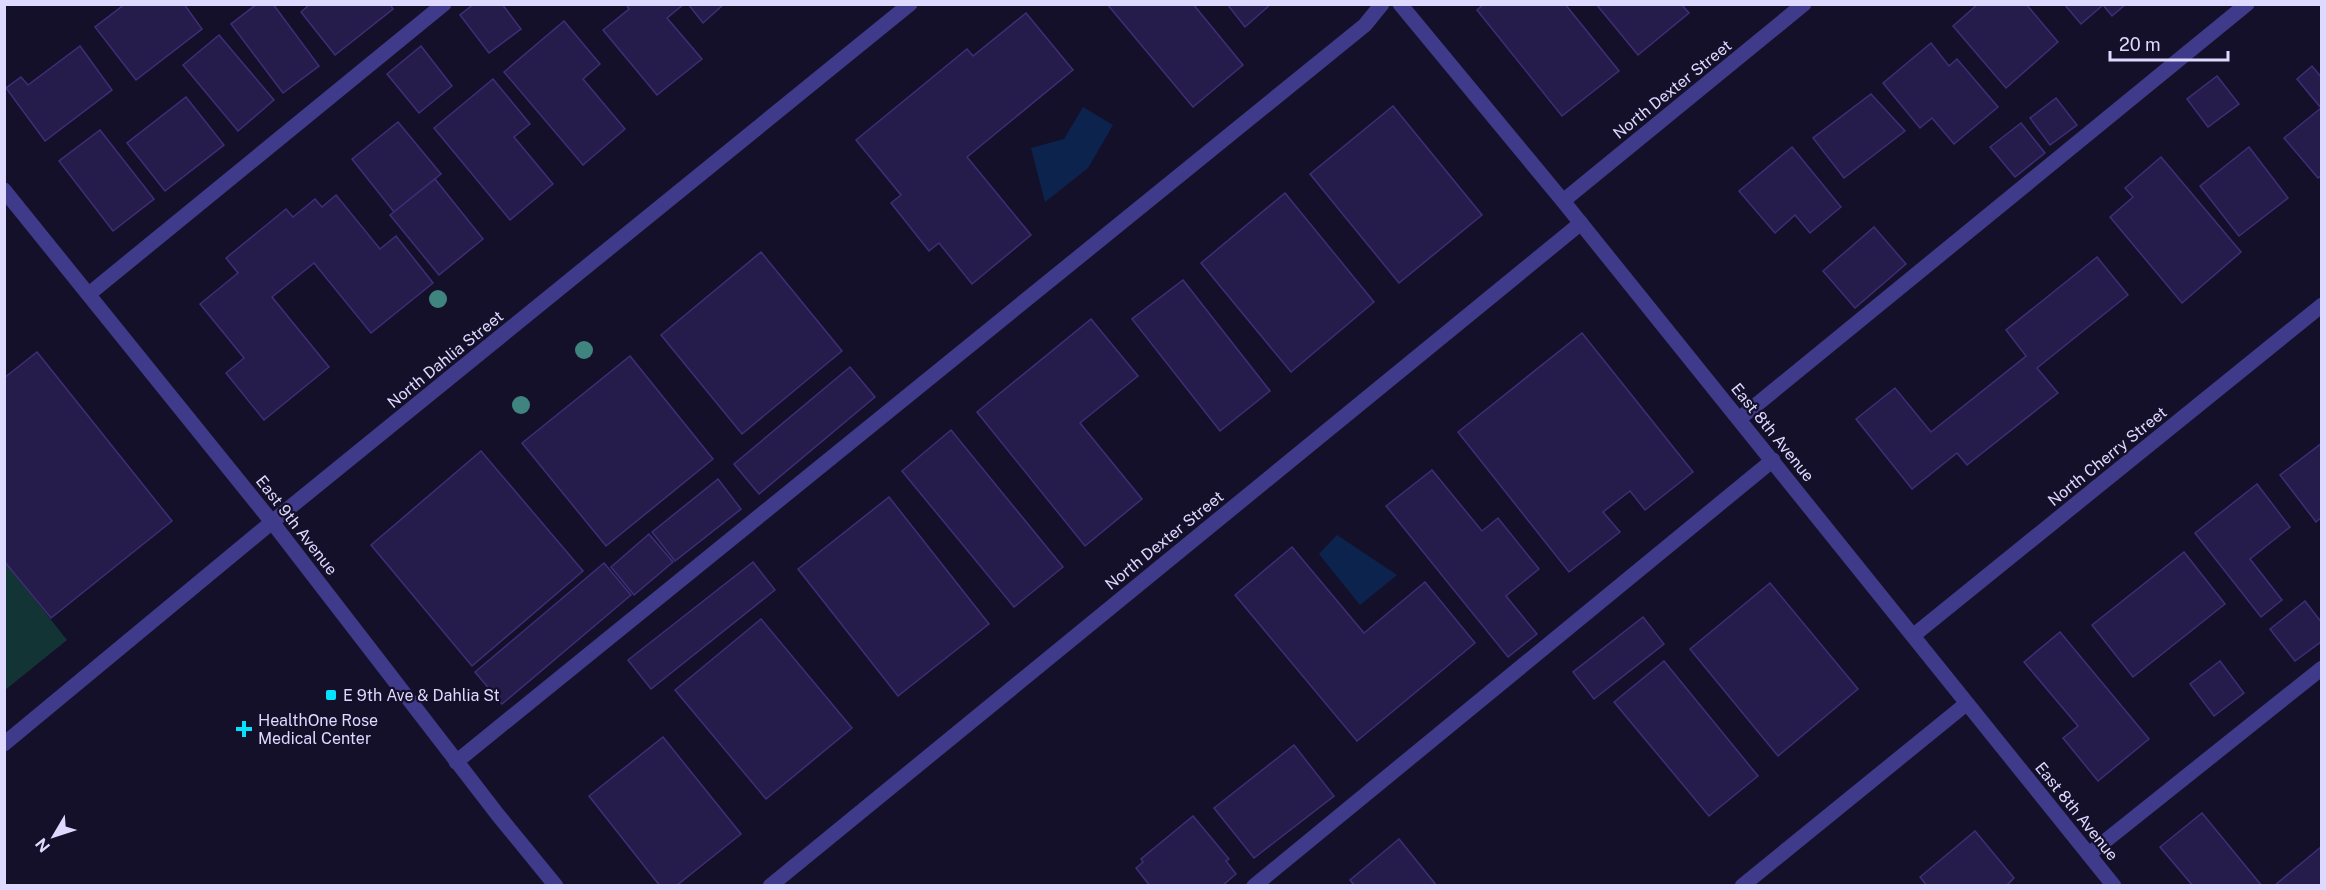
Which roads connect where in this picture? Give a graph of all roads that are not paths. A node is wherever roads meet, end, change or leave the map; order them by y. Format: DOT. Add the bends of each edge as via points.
graph roads {
  1 [pos="444,4"];
  2 [pos="910,4"];
  3 [pos="1382,4"];
  4 [pos="1400,4"];
  5 [pos="1803,4"];
  6 [pos="2247,4"];
  7 [pos="4,190"];
  8 [pos="1563,201"];
  9 [pos="1581,223"];
  10 [pos="89,294"];
  11 [pos="2322,305"];
  12 [pos="1739,419"];
  13 [pos="1773,460"];
  14 [pos="272,522"];
  15 [pos="1914,635"];
  16 [pos="2322,668"];
  17 [pos="1966,704"];
  18 [pos="4,744"];
  19 [pos="456,762"];
  20 [pos="2089,854"];
  21 [pos="556,885"];
  22 [pos="770,885"];
  23 [pos="1254,885"];
  24 [pos="1742,885"];
  25 [pos="2114,885"];
  1 -- 10 [label="street"];
  2 -- 14 [label="street, North Dahlia Street"];
  3 -- 19 [label="street" via="1365,25"];
  4 -- 8 [label="street, East 8th Avenue"];
  5 -- 8 [label="street, North Dexter Street"];
  6 -- 12 [label="street"];
  7 -- 10 [label="street, East 9th Avenue"];
  8 -- 9 [label="street, East 8th Avenue"];
  9 -- 12 [label="street, East 8th Avenue"];
  9 -- 22 [label="street, North Dexter Street"];
  10 -- 14 [label="street, East 9th Avenue"];
  11 -- 15 [label="street, North Cherry Street"];
  12 -- 13 [label="street, East 8th Avenue"];
  13 -- 15 [label="street, East 8th Avenue"];
  13 -- 23 [label="street"];
  14 -- 18 [label="street, North Dahlia Street"];
  14 -- 19 [label="street, East 9th Avenue"];
  15 -- 17 [label="street, East 8th Avenue"];
  16 -- 20 [label="street"];
  17 -- 20 [label="street, East 8th Avenue"];
  17 -- 24 [label="street"];
  19 -- 21 [label="street, East 9th Avenue"];
  20 -- 25 [label="street, East 8th Avenue"];
}
